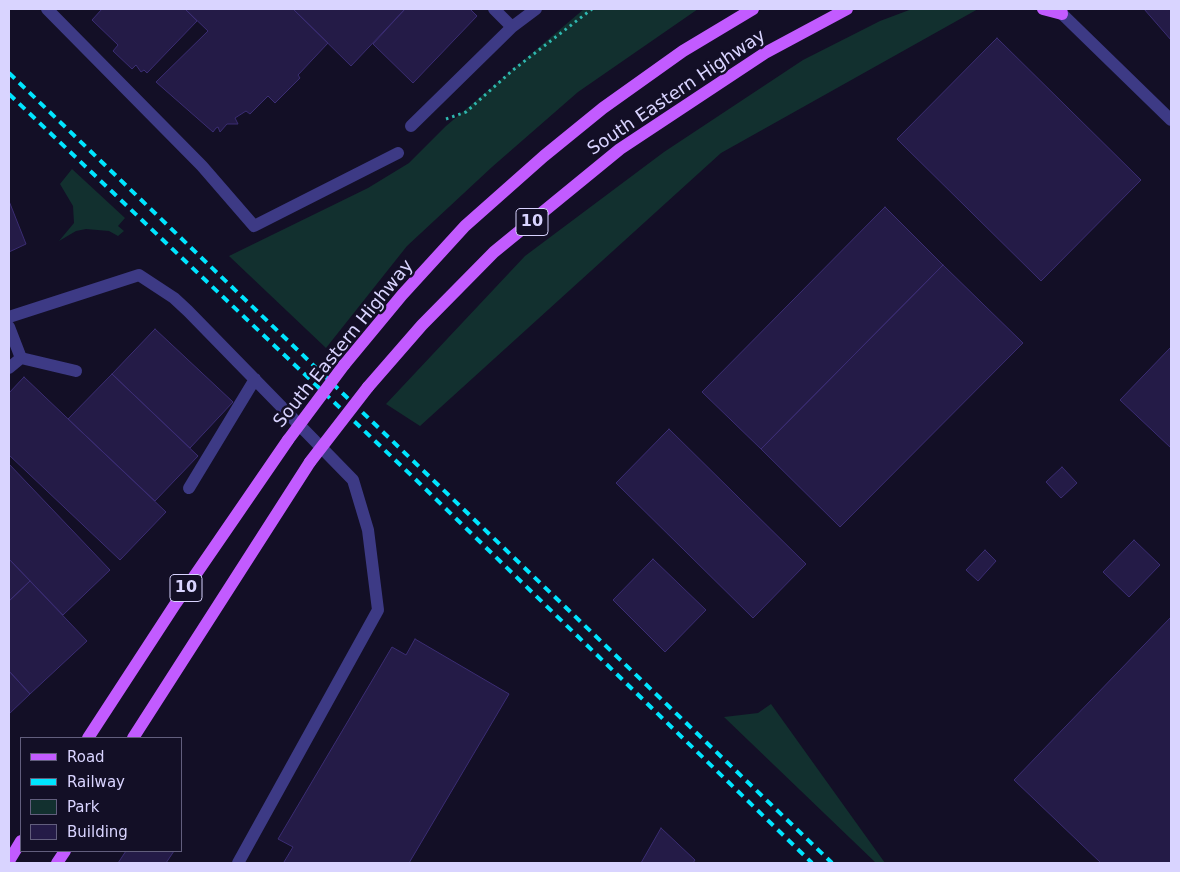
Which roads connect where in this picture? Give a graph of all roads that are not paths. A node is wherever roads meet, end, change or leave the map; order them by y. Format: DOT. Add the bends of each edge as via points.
graph roads {
  1 [pos="47,9"];
  2 [pos="494,9"];
  3 [pos="536,9"];
  4 [pos="753,9"];
  5 [pos="847,9"];
  6 [pos="1043,9"];
  7 [pos="1060,10"];
  8 [pos="512,27"];
  9 [pos="1171,120"];
  10 [pos="411,126"];
  11 [pos="398,153"];
  12 [pos="9,317"];
  13 [pos="9,327"];
  14 [pos="21,358"];
  15 [pos="9,368"];
  16 [pos="76,371"];
  17 [pos="255,379"];
  18 [pos="189,488"];
  19 [pos="89,737"];
  20 [pos="134,737"];
  21 [pos="20,843"];
  22 [pos="64,852"];
  23 [pos="9,861"];
  24 [pos="57,863"];
  25 [pos="238,863"];
  1 -- 11 [label="street" via="202,166 254,226"];
  2 -- 8 [label="street"];
  3 -- 8 [label="street"];
  4 -- 19 [label="main road, South Eastern Highway / 10, bridge" via="683,51 603,108 544,156 465,226 402,295 288,440"];
  5 -- 20 [label="main road, South Eastern Highway / 10, bridge" via="765,53 620,149 494,252 422,325 368,387 310,462"];
  6 -- 7 [label="main road"];
  7 -- 9 [label="street"];
  8 -- 10 [label="street"];
  12 -- 17 [label="street" via="139,275 174,298"];
  13 -- 14 [label="street"];
  14 -- 15 [label="street"];
  14 -- 16 [label="street"];
  17 -- 18 [label="street"];
  17 -- 25 [label="street" via="353,480 368,530 378,610"];
  21 -- 23 [label="main road"];
  22 -- 24 [label="main road"];
}
